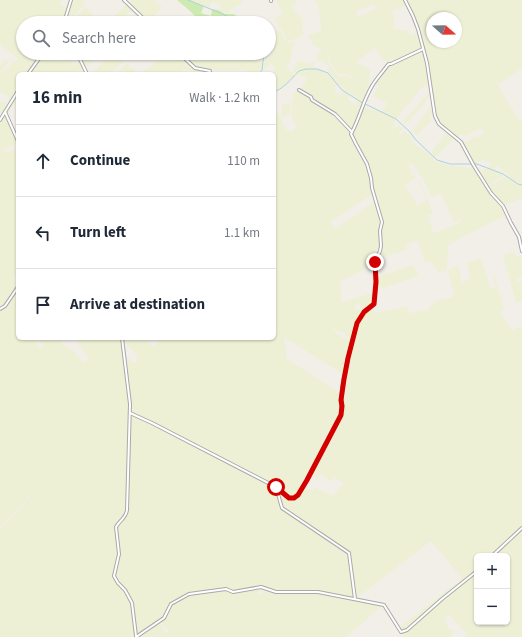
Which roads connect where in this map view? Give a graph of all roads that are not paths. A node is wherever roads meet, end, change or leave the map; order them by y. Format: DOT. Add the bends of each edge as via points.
graph roads {
  1 [pos="71,0"];
  2 [pos="124,0"];
  3 [pos="405,0"];
  4 [pos="66,16"];
  5 [pos="141,16"];
  6 [pos="423,49"];
  7 [pos="38,60"];
  8 [pos="80,60"];
  9 [pos="186,60"];
  10 [pos="29,72"];
  11 [pos="86,72"];
  12 [pos="209,72"];
  13 [pos="299,90"];
  14 [pos="16,94"];
  15 [pos="5,112"];
  16 [pos="0,120"];
  17 [pos="352,132"];
  18 [pos="16,137"];
  19 [pos="522,252"];
  20 [pos="16,290"];
  21 [pos="0,309"];
  22 [pos="122,340"];
  23 [pos="130,412"];
  24 [pos="276,487"];
  25 [pos="522,528"];
  26 [pos="495,553"];
  27 [pos="474,573"];
  28 [pos="355,599"];
  29 [pos="136,637"];
  1 -- 4 [label="street"];
  2 -- 5 [label="street"];
  3 -- 6 [label="street"];
  6 -- 17 [label="street" via="389,64 372,86"];
  6 -- 19 [label="street" via="436,116 440,124 461,142 491,193 503,206 519,237"];
  7 -- 10 [label="street"];
  8 -- 11 [label="street"];
  9 -- 12 [label="street" via="195,68"];
  13 -- 17 [label="street" via="335,114"];
  14 -- 15 [label="street"];
  15 -- 16 [label="street"];
  15 -- 18 [label="street"];
  17 -- 24 [label="street" via="367,164 382,222 380,252 374,265 374,304 364,312 357,323 343,384 341,415 307,480 294,498 289,498"];
  20 -- 21 [label="street"];
  22 -- 23 [label="street"];
  23 -- 24 [label="street"];
  23 -- 29 [label="street" via="127,510 125,518 116,527 118,554 114,576 132,603"];
  24 -- 28 [label="street" via="282,508 349,553"];
  25 -- 26 [label="street"];
  27 -- 28 [label="street" via="407,630 401,632 384,605"];
  28 -- 29 [label="street" via="318,592 276,592 261,587 233,592 226,589 189,594 171,604 164,618"];
}
